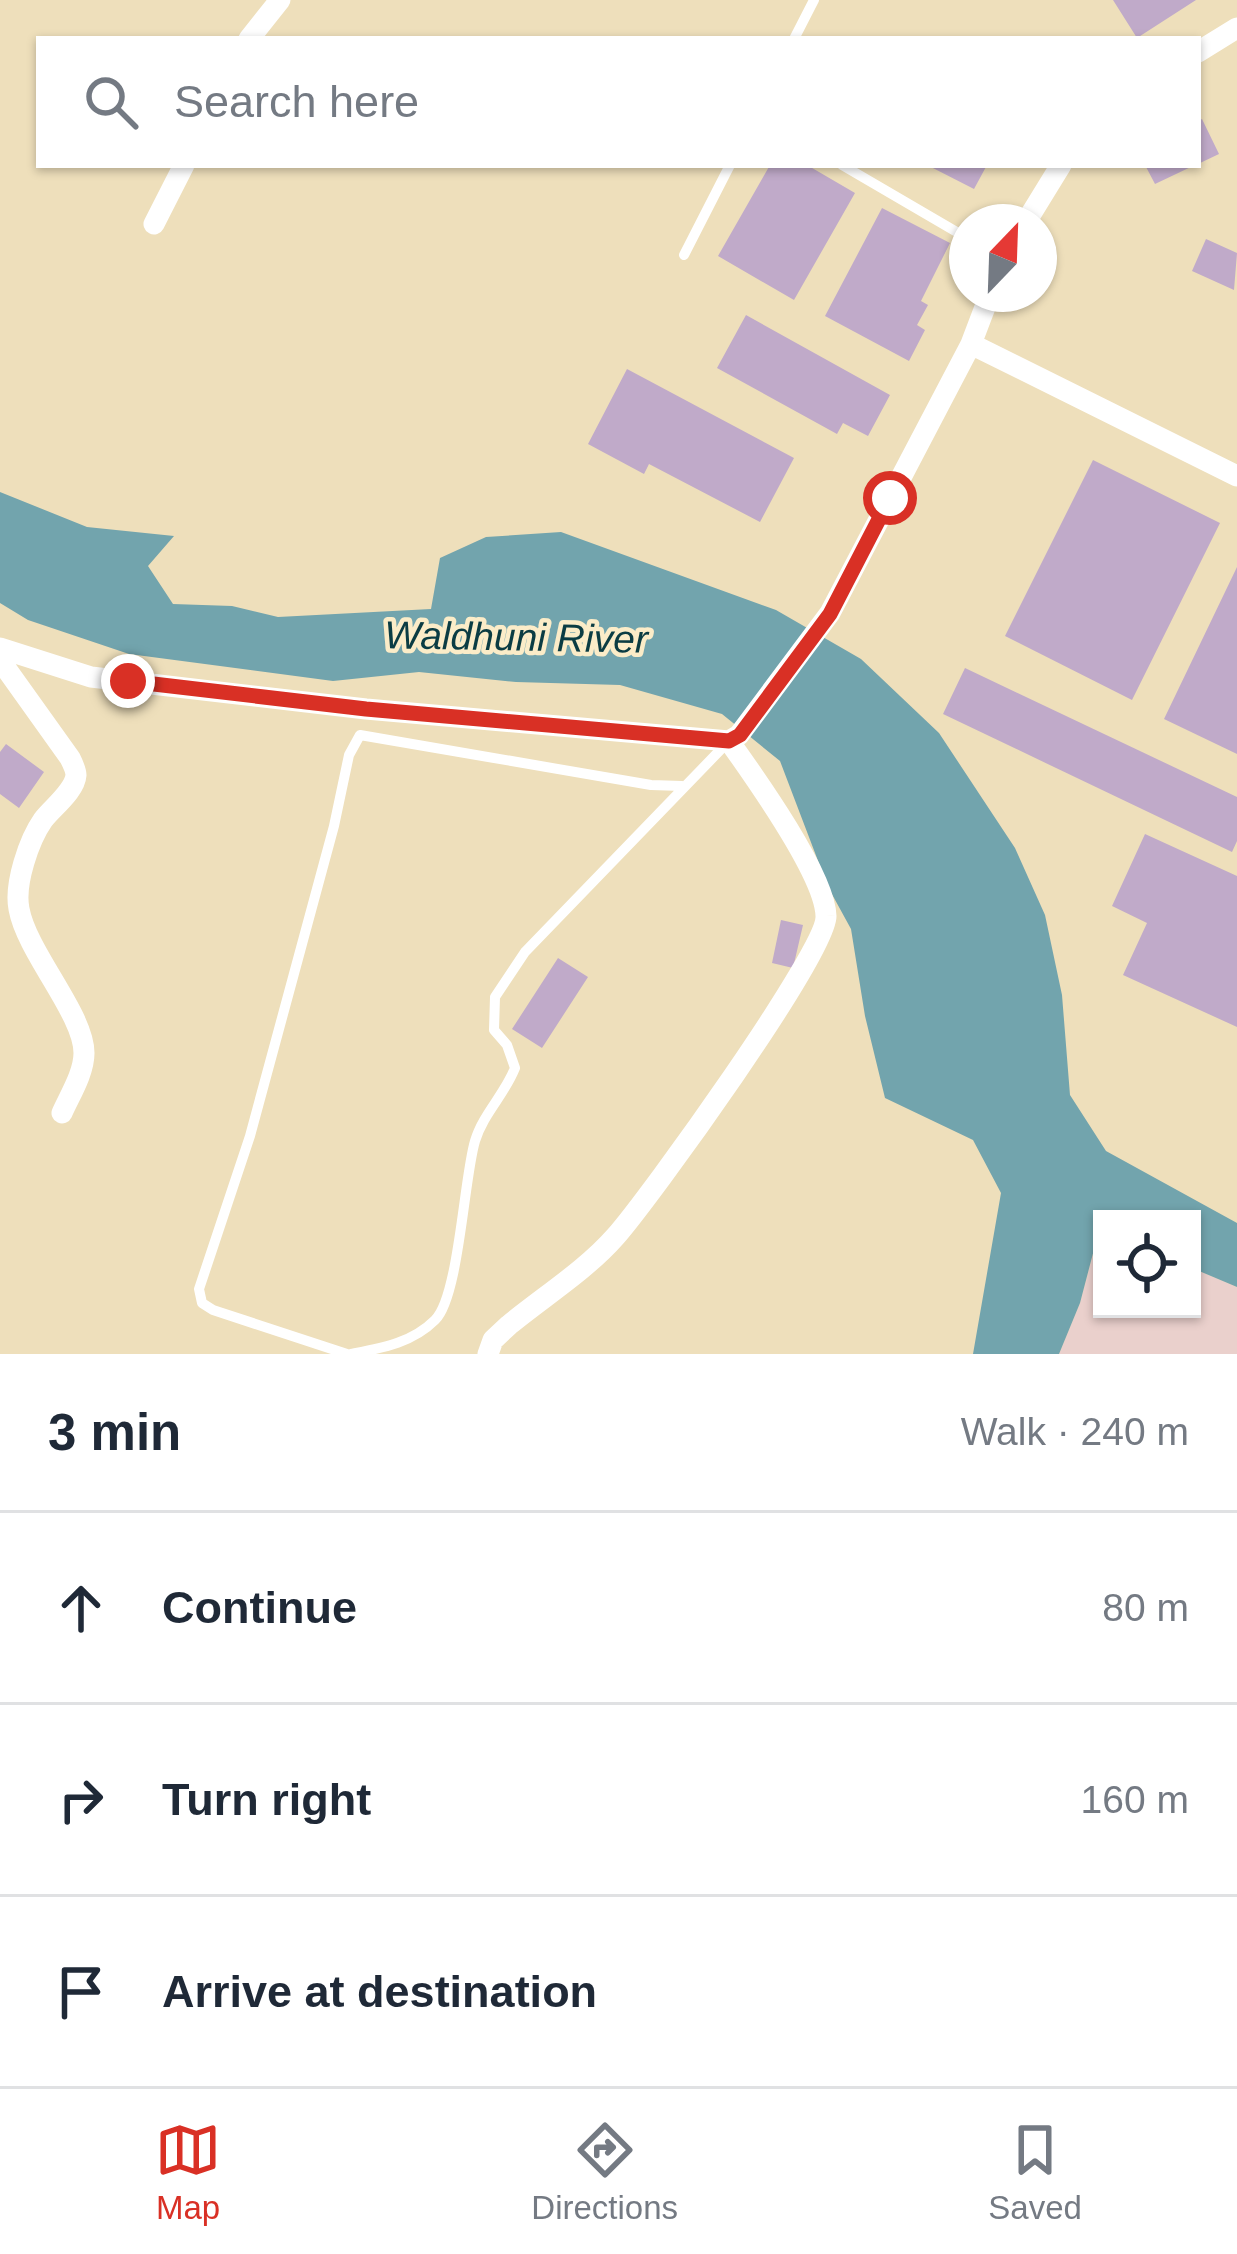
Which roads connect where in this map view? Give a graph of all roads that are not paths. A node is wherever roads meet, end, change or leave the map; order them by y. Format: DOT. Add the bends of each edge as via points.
graph roads {
  1 [pos="280,0"];
  2 [pos="814,0"];
  3 [pos="1237,28"];
  4 [pos="251,36"];
  5 [pos="796,36"];
  6 [pos="1201,50"];
  7 [pos="182,168"];
  8 [pos="728,168"];
  9 [pos="847,168"];
  10 [pos="1058,168"];
  11 [pos="1037,204"];
  12 [pos="154,224"];
  13 [pos="949,227"];
  14 [pos="684,255"];
  15 [pos="983,312"];
  16 [pos="970,344"];
  17 [pos="1237,476"];
  18 [pos="0,648"];
  19 [pos="0,660"];
  20 [pos="734,738"];
  21 [pos="682,786"];
  22 [pos="62,1113"];
  23 [pos="349,1354"];
  24 [pos="488,1354"];
  1 -- 4 [label="street"];
  2 -- 5 [label="lane"];
  3 -- 6 [label="street"];
  7 -- 12 [label="street"];
  8 -- 14 [label="lane"];
  9 -- 13 [label="lane"];
  10 -- 11 [label="street"];
  15 -- 16 [label="street"];
  16 -- 17 [label="street"];
  16 -- 20 [label="street" via="830,614"];
  18 -- 20 [label="street" via="91,677"];
  19 -- 22 [label="street" via="76,773 38,826 19,886 19,909 42,964 81,1034 82,1069"];
  20 -- 21 [label="lane"];
  20 -- 24 [label="street" via="812,878 826,927 773,1018 614,1239 509,1325"];
  21 -- 23 [label="lane" via="525,952 495,997 494,1030 515,1068 476,1139 439,1317 402,1343"];
  21 -- 23 [label="lane" via="360,735 250,1136 199,1289 213,1310"];
}
